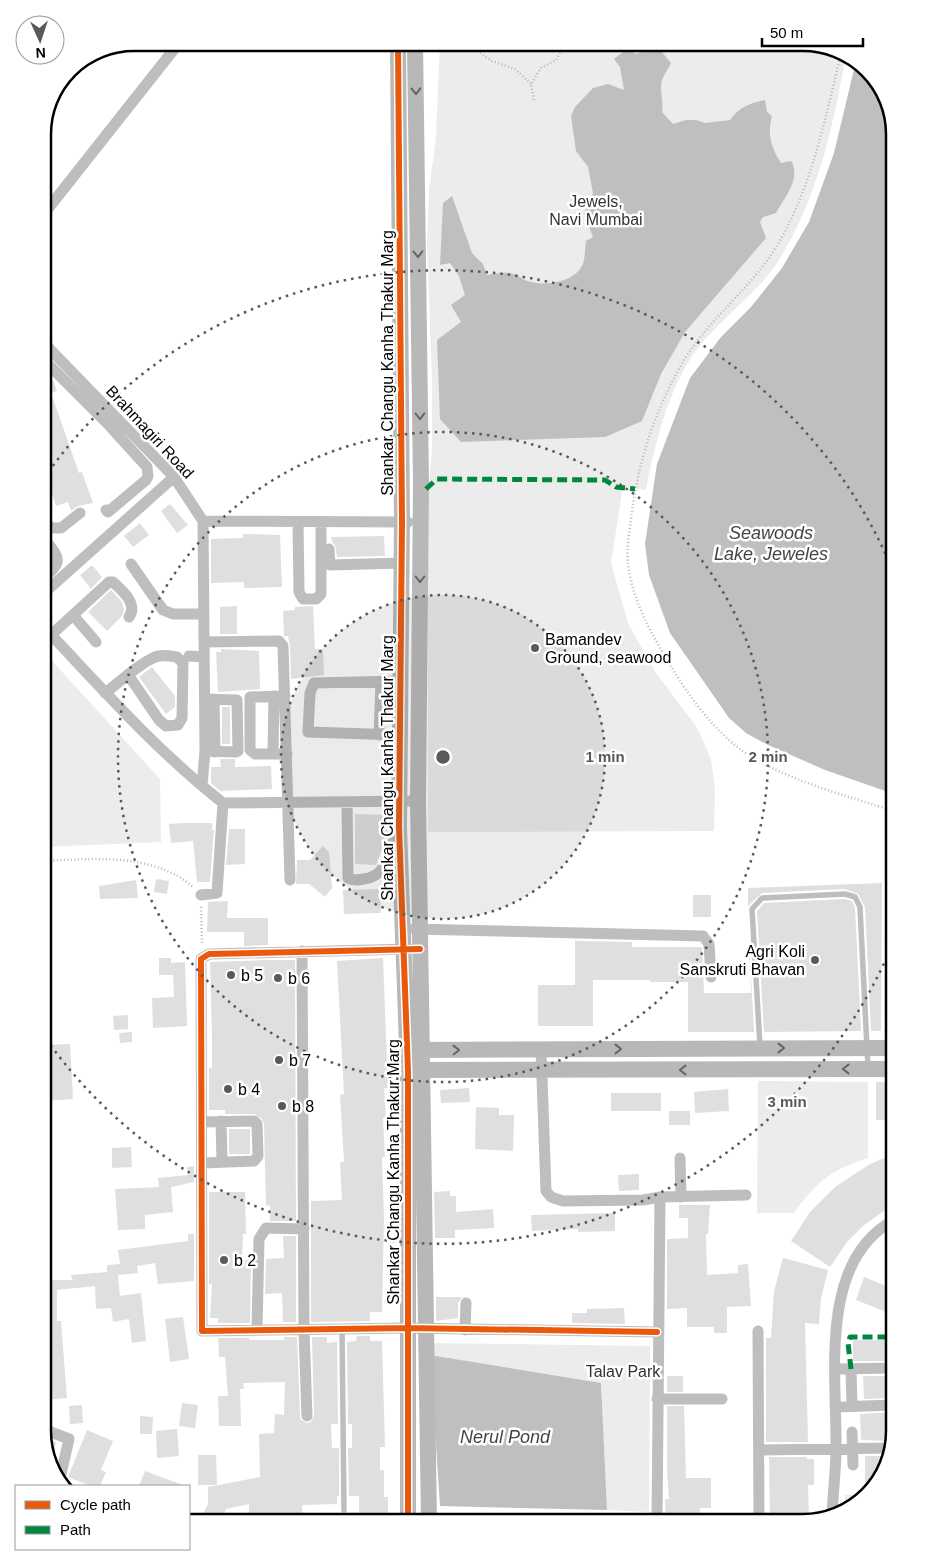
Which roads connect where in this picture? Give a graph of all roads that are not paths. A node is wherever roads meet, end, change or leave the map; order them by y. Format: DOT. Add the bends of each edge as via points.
graph roads {
  1 [pos="172,51"];
  2 [pos="398,51"];
  3 [pos="415,51"];
  4 [pos="51,205"];
  5 [pos="51,351"];
  6 [pos="51,366"];
  7 [pos="111,420"];
  8 [pos="174,477"];
  9 [pos="106,510"];
  10 [pos="80,512"];
  11 [pos="204,521"];
  12 [pos="298,522"];
  13 [pos="325,522"];
  14 [pos="402,522"];
  15 [pos="420,522"];
  16 [pos="51,527"];
  17 [pos="51,547"];
  18 [pos="401,563"];
  19 [pos="131,564"];
  20 [pos="51,572"];
  21 [pos="51,585"];
  22 [pos="204,614"];
  23 [pos="73,615"];
  24 [pos="129,617"];
  25 [pos="51,635"];
  26 [pos="96,642"];
  27 [pos="204,642"];
  28 [pos="189,656"];
  29 [pos="204,656"];
  30 [pos="129,676"];
  31 [pos="400,681"];
  32 [pos="381,682"];
  33 [pos="105,693"];
  34 [pos="280,696"];
  35 [pos="210,699"];
  36 [pos="286,731"];
  37 [pos="308,732"];
  38 [pos="379,735"];
  39 [pos="400,735"];
  40 [pos="210,752"];
  41 [pos="273,754"];
  42 [pos="287,754"];
  43 [pos="202,786"];
  44 [pos="418,801"];
  45 [pos="288,802"];
  46 [pos="346,802"];
  47 [pos="400,802"];
  48 [pos="223,803"];
  49 [pos="399,827"];
  50 [pos="290,880"];
  51 [pos="201,894"];
  52 [pos="403,928"];
  53 [pos="420,929"];
  54 [pos="403,948"];
  55 [pos="420,949"];
  56 [pos="302,951"];
  57 [pos="711,977"];
  58 [pos="760,1048"];
  59 [pos="867,1048"];
  60 [pos="886,1048"];
  61 [pos="541,1049"];
  62 [pos="415,1050"];
  63 [pos="868,1069"];
  64 [pos="886,1069"];
  65 [pos="416,1070"];
  66 [pos="541,1070"];
  67 [pos="221,1121"];
  68 [pos="202,1122"];
  69 [pos="680,1158"];
  70 [pos="222,1162"];
  71 [pos="203,1163"];
  72 [pos="746,1195"];
  73 [pos="660,1197"];
  74 [pos="682,1197"];
  75 [pos="886,1224"];
  76 [pos="304,1229"];
  77 [pos="466,1303"];
  78 [pos="407,1328"];
  79 [pos="425,1328"];
  80 [pos="342,1329"];
  81 [pos="257,1330"];
  82 [pos="304,1330"];
  83 [pos="465,1330"];
  84 [pos="758,1331"];
  85 [pos="657,1332"];
  86 [pos="886,1368"];
  87 [pos="835,1369"];
  88 [pos="851,1369"];
  89 [pos="722,1398"];
  90 [pos="658,1399"];
  91 [pos="886,1405"];
  92 [pos="835,1406"];
  93 [pos="852,1406"];
  94 [pos="307,1416"];
  95 [pos="51,1432"];
  96 [pos="852,1432"];
  97 [pos="836,1448"];
  98 [pos="852,1448"];
  99 [pos="884,1448"];
  100 [pos="758,1450"];
  101 [pos="853,1465"];
  102 [pos="62,1471"];
  103 [pos="832,1508"];
  104 [pos="344,1510"];
  105 [pos="408,1514"];
  106 [pos="429,1514"];
  107 [pos="657,1514"];
  108 [pos="759,1514"];
  1 -- 4 [label="street"];
  2 -- 14 [label="street, Shankar Changu Kanha Thakur Marg"];
  3 -- 15 [label="street, Shankar Changu Kanha Thakur Marg, one-way"];
  5 -- 7 [label="street, Brahmagiri Road"];
  6 -- 7 [label="street"];
  7 -- 8 [label="street, Brahmagiri Road"];
  7 -- 9 [label="street" via="146,467 148,476 108,512"];
  8 -- 11 [label="street, Brahmagiri Road"];
  8 -- 21 [label="street" via="66,567"];
  10 -- 16 [label="street" via="61,528"];
  11 -- 12 [label="street"];
  11 -- 22 [label="street"];
  12 -- 13 [label="street"];
  12 -- 13 [label="street" via="299,592 302,598 319,598"];
  13 -- 14 [label="street"];
  13 -- 18 [label="street" via="330,565"];
  14 -- 15 [label="street"];
  14 -- 18 [label="street, Shankar Changu Kanha Thakur Marg"];
  15 -- 44 [label="street, Shankar Changu Kanha Thakur Marg, one-way"];
  17 -- 20 [label="street" via="58,556 57,568"];
  18 -- 31 [label="street, Shankar Changu Kanha Thakur Marg"];
  19 -- 22 [label="street" via="150,596 163,610 173,614"];
  22 -- 27 [label="street"];
  23 -- 24 [label="street" via="109,582 113,582 132,604 133,612"];
  23 -- 25 [label="street"];
  23 -- 26 [label="street"];
  25 -- 33 [label="street"];
  27 -- 29 [label="street"];
  27 -- 34 [label="street" via="280,641 283,646"];
  28 -- 29 [label="street"];
  29 -- 35 [label="street"];
  30 -- 30 [label="street" via="154,658 168,656 180,659 183,663 182,718 178,725 166,726 159,720"];
  30 -- 33 [label="street"];
  31 -- 32 [label="street"];
  31 -- 39 [label="street, Shankar Changu Kanha Thakur Marg"];
  32 -- 37 [label="street" via="314,683 310,693"];
  32 -- 38 [label="street"];
  33 -- 43 [label="street"];
  34 -- 36 [label="street"];
  34 -- 41 [label="street"];
  34 -- 41 [label="street" via="250,697 250,750 255,754"];
  35 -- 40 [label="street"];
  35 -- 40 [label="street" via="237,700 239,707 238,751"];
  36 -- 37 [label="street"];
  36 -- 42 [label="street"];
  37 -- 38 [label="street"];
  38 -- 39 [label="street"];
  39 -- 47 [label="street, Shankar Changu Kanha Thakur Marg"];
  40 -- 43 [label="street"];
  41 -- 42 [label="street"];
  42 -- 45 [label="street"];
  43 -- 48 [label="street"];
  44 -- 47 [label="street"];
  44 -- 53 [label="street, Shankar Changu Kanha Thakur Marg"];
  45 -- 46 [label="street"];
  45 -- 48 [label="street"];
  45 -- 50 [label="street"];
  46 -- 47 [label="street"];
  46 -- 49 [label="street" via="347,874 354,880 369,878 384,868"];
  47 -- 49 [label="street, Shankar Changu Kanha Thakur Marg"];
  48 -- 51 [label="street" via="217,892"];
  49 -- 52 [label="street, Shankar Changu Kanha Thakur Marg"];
  52 -- 53 [label="street"];
  52 -- 54 [label="street, Shankar Changu Kanha Thakur Marg"];
  53 -- 55 [label="street, Shankar Changu Kanha Thakur Marg"];
  53 -- 57 [label="street" via="703,936 709,944"];
  54 -- 55 [label="street"];
  54 -- 56 [label="street"];
  54 -- 62 [label="street, Shankar Changu Kanha Thakur Marg"];
  55 -- 62 [label="street, Shankar Changu Kanha Thakur Marg"];
  56 -- 68 [label="street" via="203,956 199,966"];
  56 -- 76 [label="street"];
  58 -- 59 [label="street, one-way"];
  58 -- 59 [label="lane" via="752,910 762,898 845,894 855,897 860,906"];
  61 -- 58 [label="street, one-way"];
  59 -- 60 [label="street"];
  59 -- 63 [label="lane"];
  62 -- 61 [label="street, one-way"];
  61 -- 66 [label="street"];
  62 -- 65 [label="street, Shankar Changu Kanha Thakur Marg"];
  63 -- 64 [label="street"];
  63 -- 66 [label="street, one-way"];
  65 -- 66 [label="street"];
  65 -- 78 [label="street, Shankar Changu Kanha Thakur Marg"];
  65 -- 79 [label="street, Shankar Changu Kanha Thakur Marg"];
  66 -- 73 [label="street" via="546,1191 563,1201"];
  67 -- 68 [label="street"];
  67 -- 70 [label="street"];
  67 -- 70 [label="street" via="254,1121 257,1124 258,1156 254,1161"];
  68 -- 71 [label="street"];
  69 -- 74 [label="street"];
  70 -- 71 [label="street"];
  71 -- 81 [label="street" via="202,1331"];
  72 -- 74 [label="street"];
  73 -- 74 [label="street"];
  73 -- 85 [label="street"];
  75 -- 87 [label="street" via="878,1228 847,1277 835,1331"];
  76 -- 81 [label="street" via="266,1228 262,1232 259,1239"];
  76 -- 82 [label="street"];
  77 -- 83 [label="street"];
  78 -- 79 [label="street"];
  78 -- 80 [label="street"];
  78 -- 105 [label="street, Shankar Changu Kanha Thakur Marg"];
  79 -- 83 [label="street"];
  79 -- 106 [label="street, Shankar Changu Kanha Thakur Marg"];
  80 -- 82 [label="street"];
  80 -- 104 [label="lane"];
  81 -- 82 [label="street"];
  82 -- 94 [label="street"];
  83 -- 85 [label="street"];
  84 -- 100 [label="street"];
  85 -- 90 [label="street"];
  86 -- 88 [label="street"];
  87 -- 88 [label="street"];
  87 -- 92 [label="street"];
  88 -- 93 [label="street"];
  89 -- 90 [label="street"];
  90 -- 107 [label="street"];
  91 -- 93 [label="street"];
  92 -- 93 [label="street"];
  92 -- 97 [label="street"];
  95 -- 102 [label="street" via="69,1439"];
  96 -- 98 [label="street"];
  97 -- 98 [label="street"];
  97 -- 100 [label="street"];
  97 -- 103 [label="street"];
  98 -- 99 [label="street"];
  98 -- 101 [label="street"];
  100 -- 108 [label="street"];
}
